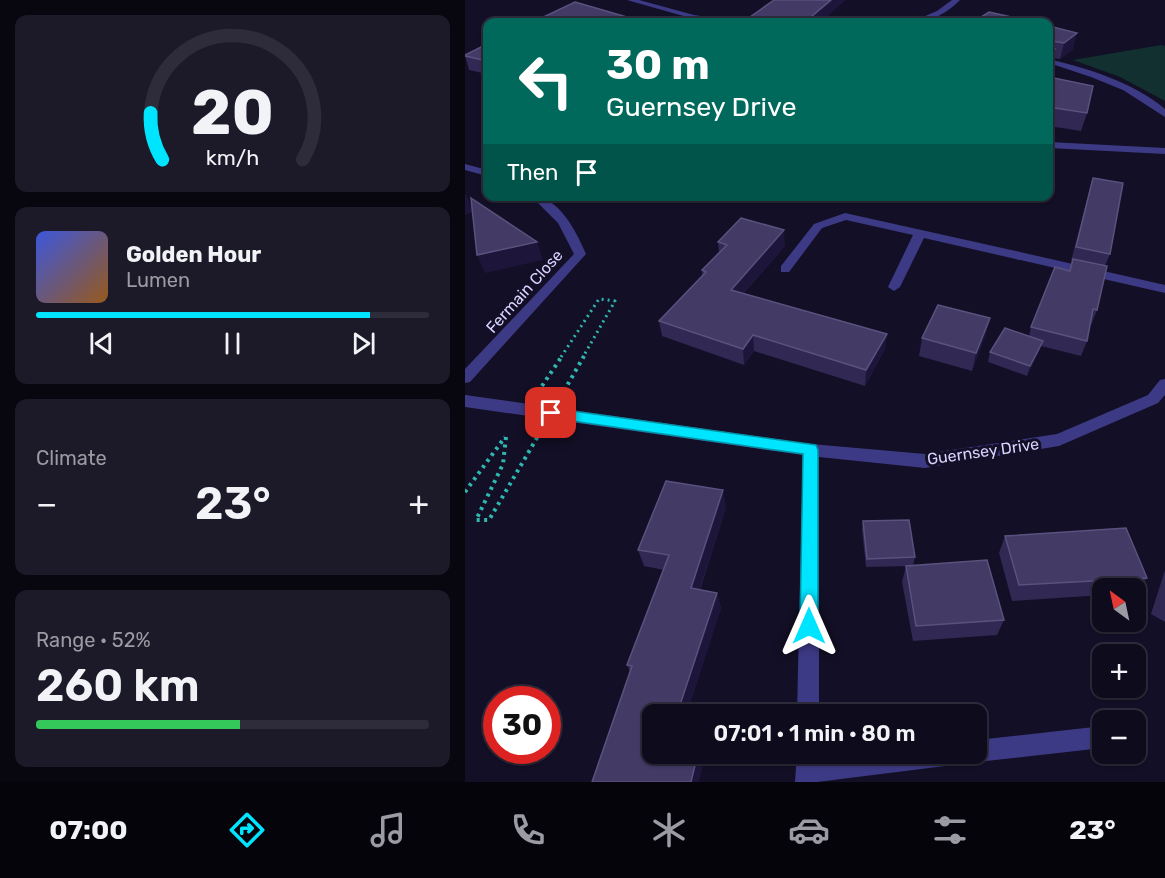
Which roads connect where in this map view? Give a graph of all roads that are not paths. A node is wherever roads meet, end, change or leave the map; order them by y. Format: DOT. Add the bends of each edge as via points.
graph roads {
  1 [pos="631,0"];
  2 [pos="956,0"];
  3 [pos="702,18"];
  4 [pos="926,18"];
  5 [pos="1053,62"];
  6 [pos="1165,114"];
  7 [pos="1053,145"];
  8 [pos="1165,151"];
  9 [pos="465,167"];
  10 [pos="483,172"];
  11 [pos="544,201"];
  12 [pos="920,233"];
  13 [pos="785,269"];
  14 [pos="894,287"];
  15 [pos="1165,289"];
  16 [pos="465,378"];
  17 [pos="1165,384"];
  18 [pos="465,401"];
  19 [pos="811,450"];
  20 [pos="808,704"];
  21 [pos="1092,737"];
  22 [pos="987,750"];
  23 [pos="855,764"];
  24 [pos="807,769"];
  1 -- 3 [label="street"];
  2 -- 4 [label="street"];
  5 -- 6 [label="street" via="1136,94"];
  7 -- 8 [label="street"];
  9 -- 10 [label="street"];
  11 -- 16 [label="street, Fermain Close" via="572,234 580,255"];
  12 -- 13 [label="street" via="845,216 818,226"];
  12 -- 14 [label="street"];
  12 -- 15 [label="street"];
  17 -- 19 [label="street, Guernsey Drive" via="1153,399 1059,440 925,460"];
  18 -- 19 [label="street, Guernsey Drive"];
  19 -- 20 [label="street"];
  21 -- 22 [label="street"];
  23 -- 24 [label="street"];
}
